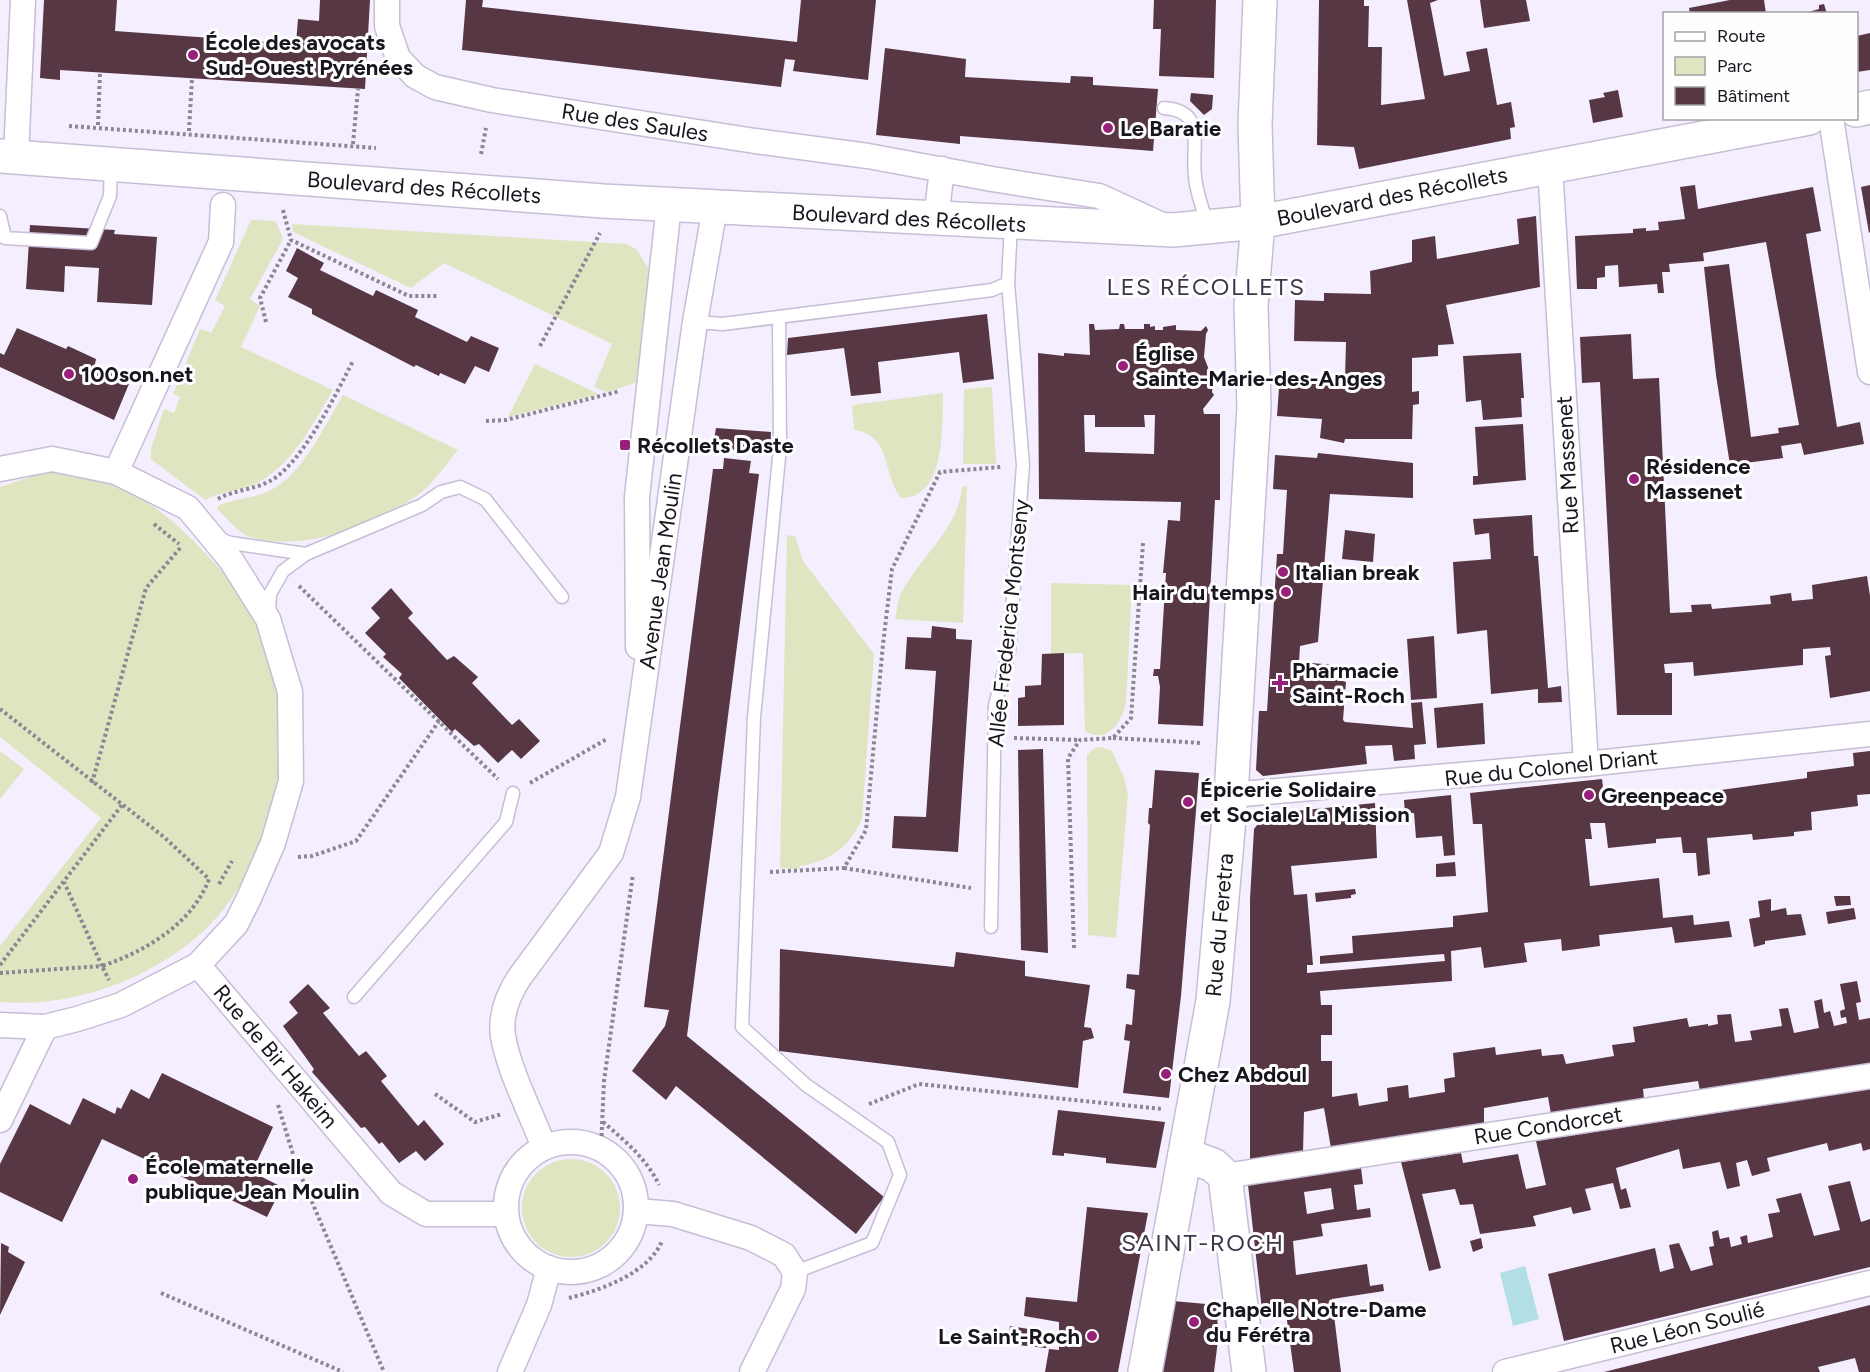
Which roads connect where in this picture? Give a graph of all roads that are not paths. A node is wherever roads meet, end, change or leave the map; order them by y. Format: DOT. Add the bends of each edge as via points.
graph roads {
  1 [pos="23,0"];
  2 [pos="387,0"];
  3 [pos="1260,0"];
  4 [pos="1164,108"];
  5 [pos="1798,120"];
  6 [pos="1831,120"];
  7 [pos="8,157"];
  8 [pos="111,163"];
  9 [pos="1550,166"];
  10 [pos="942,169"];
  11 [pos="223,205"];
  12 [pos="669,205"];
  13 [pos="715,207"];
  14 [pos="0,216"];
  15 [pos="936,219"];
  16 [pos="1258,222"];
  17 [pos="1011,223"];
  18 [pos="1208,227"];
  19 [pos="1173,230"];
  20 [pos="1008,283"];
  21 [pos="778,317"];
  22 [pos="695,321"];
  23 [pos="1870,372"];
  24 [pos="0,469"];
  25 [pos="116,472"];
  26 [pos="211,536"];
  27 [pos="306,554"];
  28 [pos="562,597"];
  29 [pos="268,619"];
  30 [pos="639,721"];
  31 [pos="1870,734"];
  32 [pos="1586,764"];
  33 [pos="513,793"];
  34 [pos="1231,795"];
  35 [pos="990,927"];
  36 [pos="198,965"];
  37 [pos="354,997"];
  38 [pos="0,1024"];
  39 [pos="45,1027"];
  40 [pos="1870,1076"];
  41 [pos="0,1120"];
  42 [pos="544,1147"];
  43 [pos="1185,1155"];
  44 [pos="1226,1176"];
  45 [pos="637,1210"];
  46 [pos="506,1214"];
  47 [pos="549,1268"];
  48 [pos="795,1272"];
  49 [pos="1870,1283"];
  50 [pos="510,1372"];
  51 [pos="752,1372"];
  52 [pos="1145,1372"];
  53 [pos="1249,1372"];
  54 [pos="1505,1372"];
  1 -- 7 [label="street"];
  2 -- 10 [label="street, Rue des Saules" via="387,26 398,58 415,76 435,87 492,100"];
  3 -- 16 [label="main road, Rue du Feretra" via="1255,125"];
  4 -- 18 [label="lane" via="1180,109 1194,126 1195,179"];
  5 -- 9 [label="main road, Boulevard des Récollets"];
  6 -- 23 [label="street"];
  7 -- 8 [label="main road, Boulevard des Récollets"];
  8 -- 12 [label="main road, Boulevard des Récollets"];
  8 -- 14 [label="lane" via="110,196 91,243 5,238"];
  9 -- 16 [label="main road, Boulevard des Récollets"];
  9 -- 32 [label="street, Rue Massenet"];
  10 -- 15 [label="street"];
  10 -- 19 [label="street, Rue des Saules" via="1099,196"];
  11 -- 25 [label="street" via="221,242"];
  12 -- 13 [label="main road, Boulevard des Récollets"];
  12 -- 30 [label="street, Avenue Jean Moulin" via="637,497"];
  13 -- 15 [label="main road, Boulevard des Récollets"];
  13 -- 22 [label="street, Avenue Jean Moulin"];
  15 -- 17 [label="main road, Boulevard des Récollets"];
  16 -- 18 [label="main road, Boulevard des Récollets"];
  16 -- 34 [label="main road, Rue du Feretra" via="1251,306 1253,438"];
  17 -- 19 [label="main road, Boulevard des Récollets"];
  17 -- 20 [label="lane, Allée Frederica Montseny"];
  18 -- 19 [label="main road, Boulevard des Récollets"];
  20 -- 21 [label="lane" via="992,290"];
  20 -- 35 [label="lane, Allée Frederica Montseny" via="1023,465 1009,652 995,705"];
  21 -- 22 [label="lane" via="723,324"];
  21 -- 48 [label="lane" via="780,447 754,717 742,1027 806,1085 888,1142 900,1175 872,1243"];
  22 -- 30 [label="street, Avenue Jean Moulin"];
  24 -- 25 [label="street" via="52,459"];
  25 -- 26 [label="street" via="188,508"];
  26 -- 27 [label="lane" via="231,543"];
  26 -- 29 [label="street"];
  27 -- 28 [label="lane" via="460,487 485,499"];
  27 -- 29 [label="lane" via="283,571 270,594"];
  29 -- 36 [label="street" via="290,692 291,781 267,858 236,924"];
  30 -- 42 [label="street, Avenue Jean Moulin" via="628,797 611,853 508,995 503,1034"];
  31 -- 32 [label="street, Rue du Colonel Driant"];
  32 -- 34 [label="street, Rue du Colonel Driant"];
  33 -- 37 [label="lane" via="506,822"];
  34 -- 43 [label="main road, Rue du Feretra" via="1213,1000"];
  36 -- 39 [label="street" via="121,1005"];
  36 -- 46 [label="street, Rue de Bir Hakeim" via="391,1193 426,1214"];
  38 -- 39 [label="street"];
  39 -- 41 [label="street"];
  40 -- 44 [label="street, Rue Condorcet"];
  42 -- 45 [label="street" via="573,1142 601,1148 628,1174"];
  42 -- 46 [label="street" via="524,1161 510,1182"];
  43 -- 44 [label="main road" via="1213,1165"];
  43 -- 52 [label="main road, Rue du Feretra"];
  44 -- 53 [label="main road"];
  45 -- 47 [label="street" via="626,1243 600,1266 566,1272"];
  45 -- 48 [label="street" via="673,1214 751,1238 784,1255"];
  46 -- 47 [label="street" via="519,1247"];
  47 -- 50 [label="street" via="539,1305"];
  48 -- 51 [label="street" via="793,1290"];
  49 -- 54 [label="street, Rue Léon Soulié"];
}
